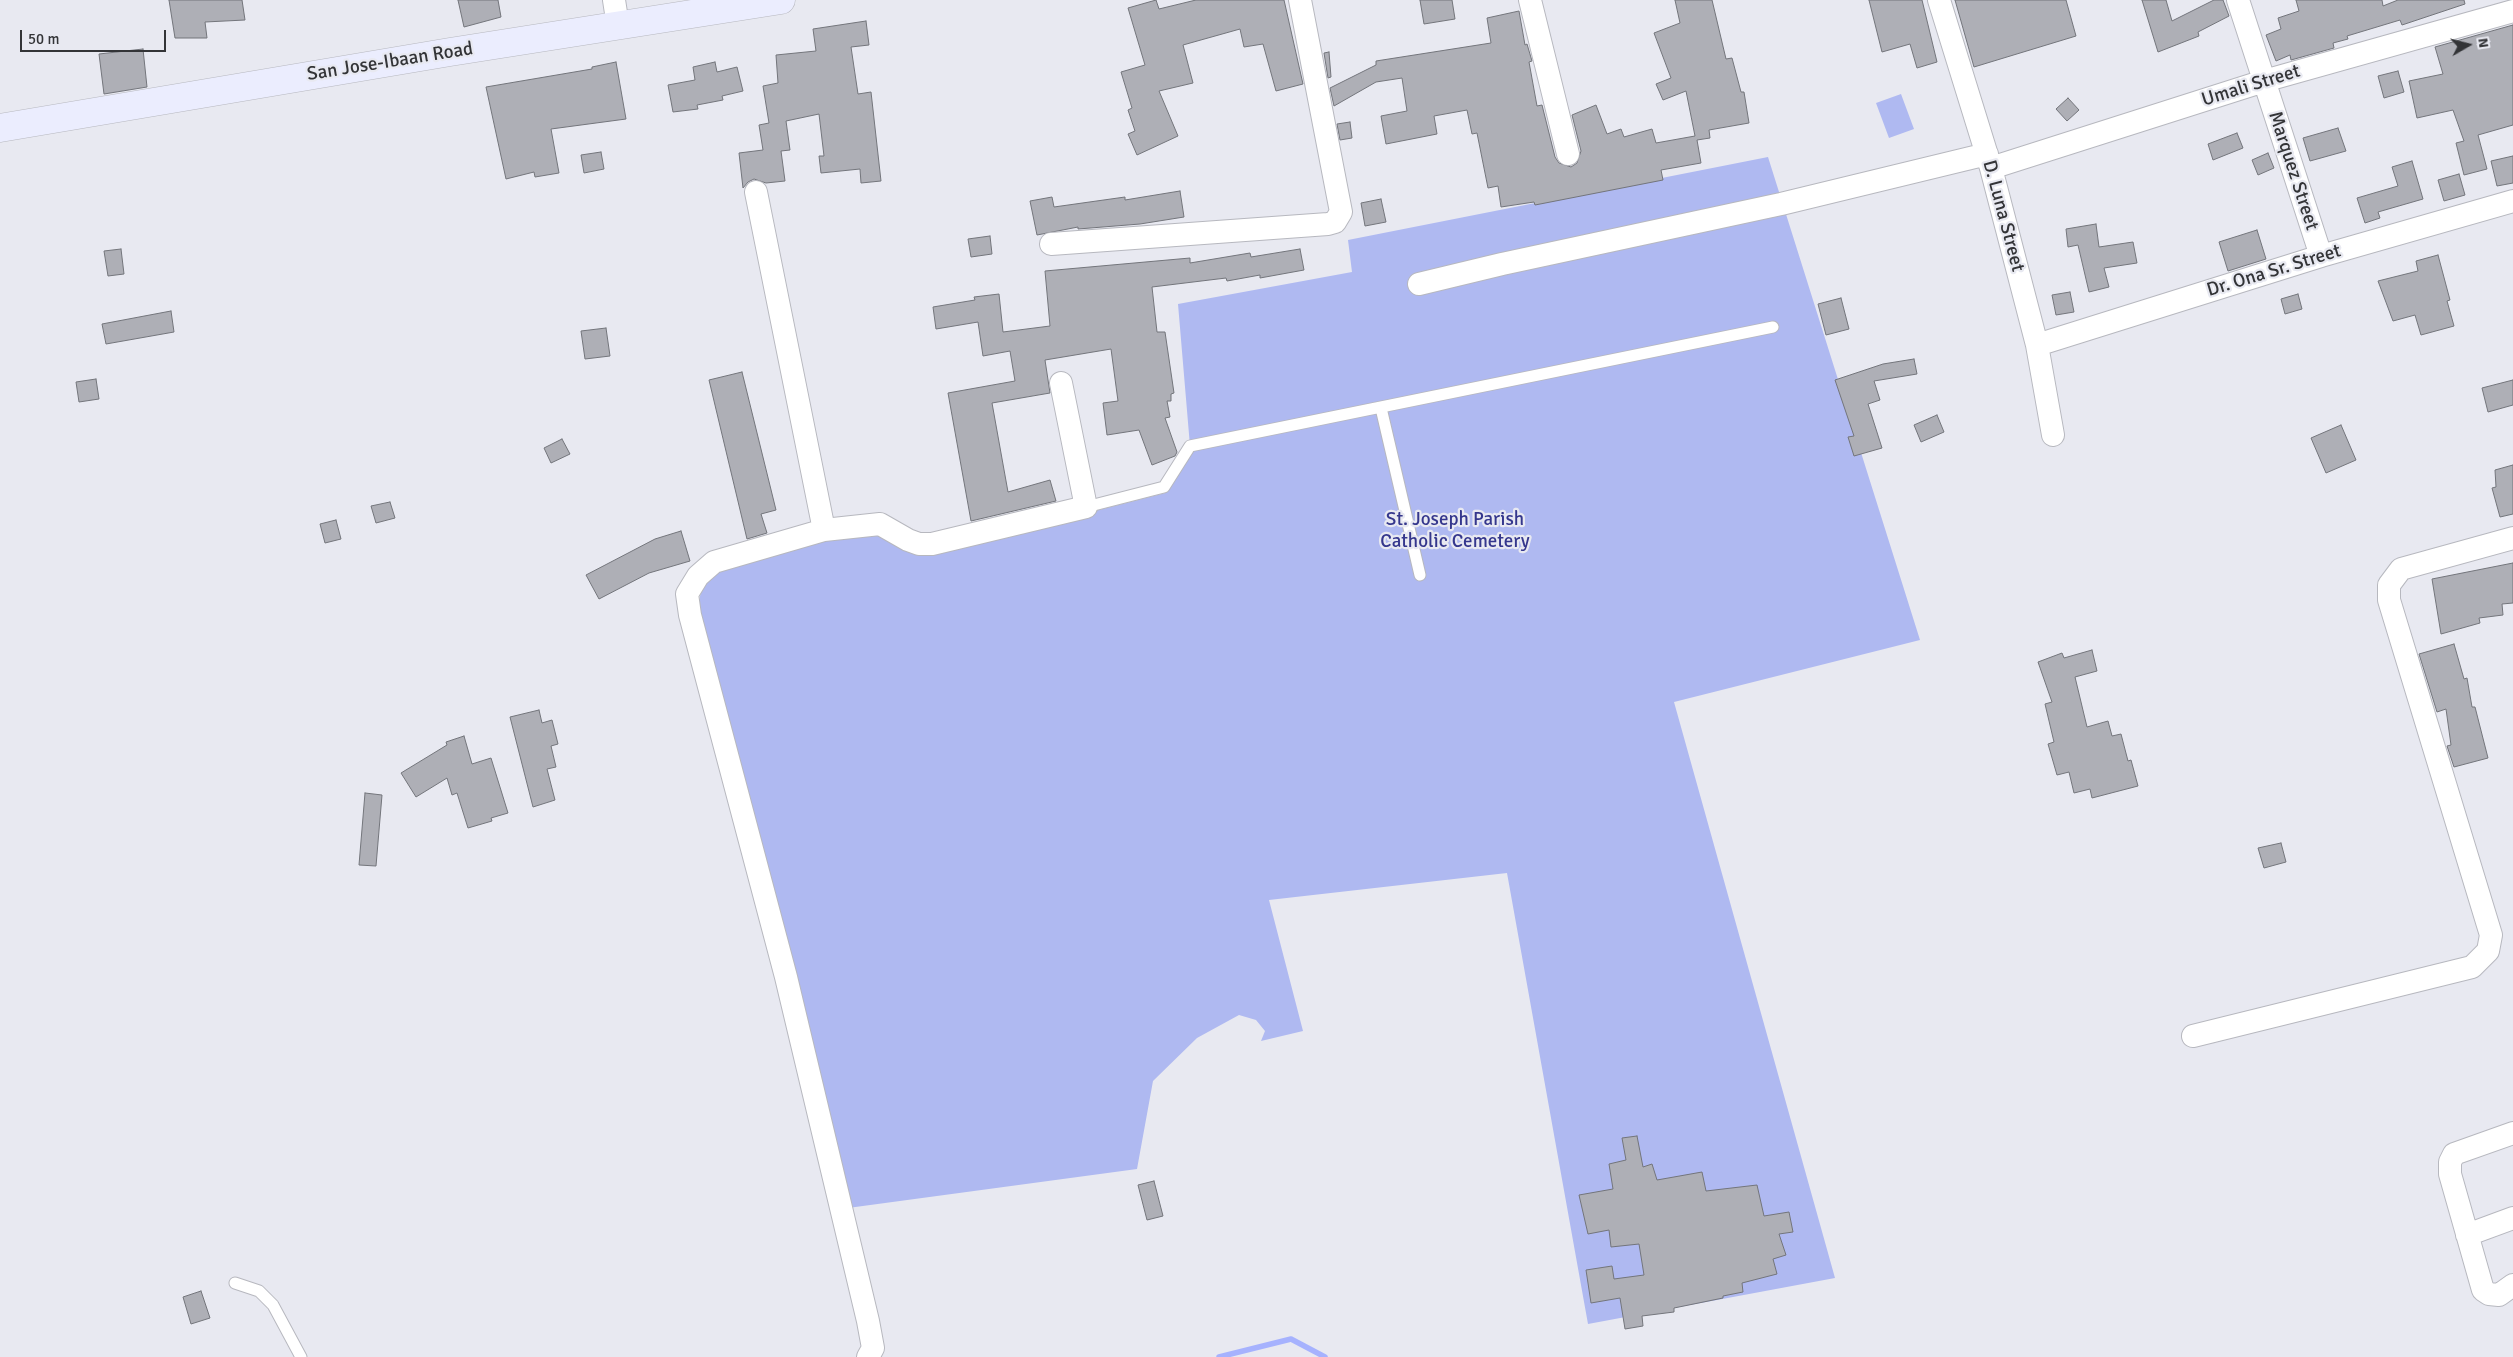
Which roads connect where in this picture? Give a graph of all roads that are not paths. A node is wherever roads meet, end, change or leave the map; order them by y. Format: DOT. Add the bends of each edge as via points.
graph roads {
  1 [pos="781,0"];
  2 [pos="1300,0"];
  3 [pos="1530,0"];
  4 [pos="1939,0"];
  5 [pos="2238,0"];
  6 [pos="2513,11"];
  7 [pos="616,13"];
  8 [pos="2264,81"];
  9 [pos="0,128"];
  10 [pos="1568,154"];
  11 [pos="1989,161"];
  12 [pos="756,192"];
  13 [pos="2513,201"];
  14 [pos="1051,244"];
  15 [pos="2321,256"];
  16 [pos="1418,284"];
  17 [pos="1773,327"];
  18 [pos="2037,345"];
  19 [pos="1061,384"];
  20 [pos="1381,408"];
  21 [pos="2053,435"];
  22 [pos="1086,507"];
  23 [pos="824,530"];
  24 [pos="2513,538"];
  25 [pos="1420,574"];
  26 [pos="2193,1036"];
  27 [pos="2513,1132"];
  28 [pos="2513,1218"];
  29 [pos="2467,1235"];
  30 [pos="235,1283"];
  31 [pos="2513,1285"];
  32 [pos="301,1357"];
  33 [pos="868,1357"];
  1 -- 7 [label="main road, San Jose-Ibaan Road"];
  2 -- 14 [label="street" via="1341,212 1335,222"];
  3 -- 10 [label="street"];
  4 -- 11 [label="street, D. Luna Street"];
  5 -- 8 [label="street, Marquez Street"];
  6 -- 8 [label="street, Umali Street"];
  7 -- 9 [label="main road, San Jose-Ibaan Road"];
  8 -- 11 [label="street, Umali Street"];
  8 -- 15 [label="street, Marquez Street"];
  11 -- 16 [label="street, Umali Street"];
  11 -- 18 [label="street, D. Luna Street"];
  12 -- 23 [label="street"];
  13 -- 15 [label="street, Dr. Ona Sr. Street"];
  15 -- 18 [label="street, Dr. Ona Sr. Street"];
  17 -- 20 [label="lane"];
  18 -- 21 [label="street, D. Luna Street"];
  19 -- 22 [label="street"];
  20 -- 22 [label="lane" via="1190,446 1164,487"];
  20 -- 25 [label="lane"];
  22 -- 23 [label="street" via="932,544 908,540 880,524"];
  23 -- 33 [label="street" via="714,562 698,576 688,594 690,615 786,977 868,1321 873,1348"];
  24 -- 26 [label="street" via="2402,569 2389,585 2388,600 2491,935 2488,951 2472,967"];
  27 -- 29 [label="street" via="2454,1154 2450,1162 2450,1174"];
  28 -- 29 [label="street"];
  29 -- 31 [label="street" via="2483,1290 2499,1295"];
  30 -- 32 [label="lane" via="259,1291 273,1305"];
}
